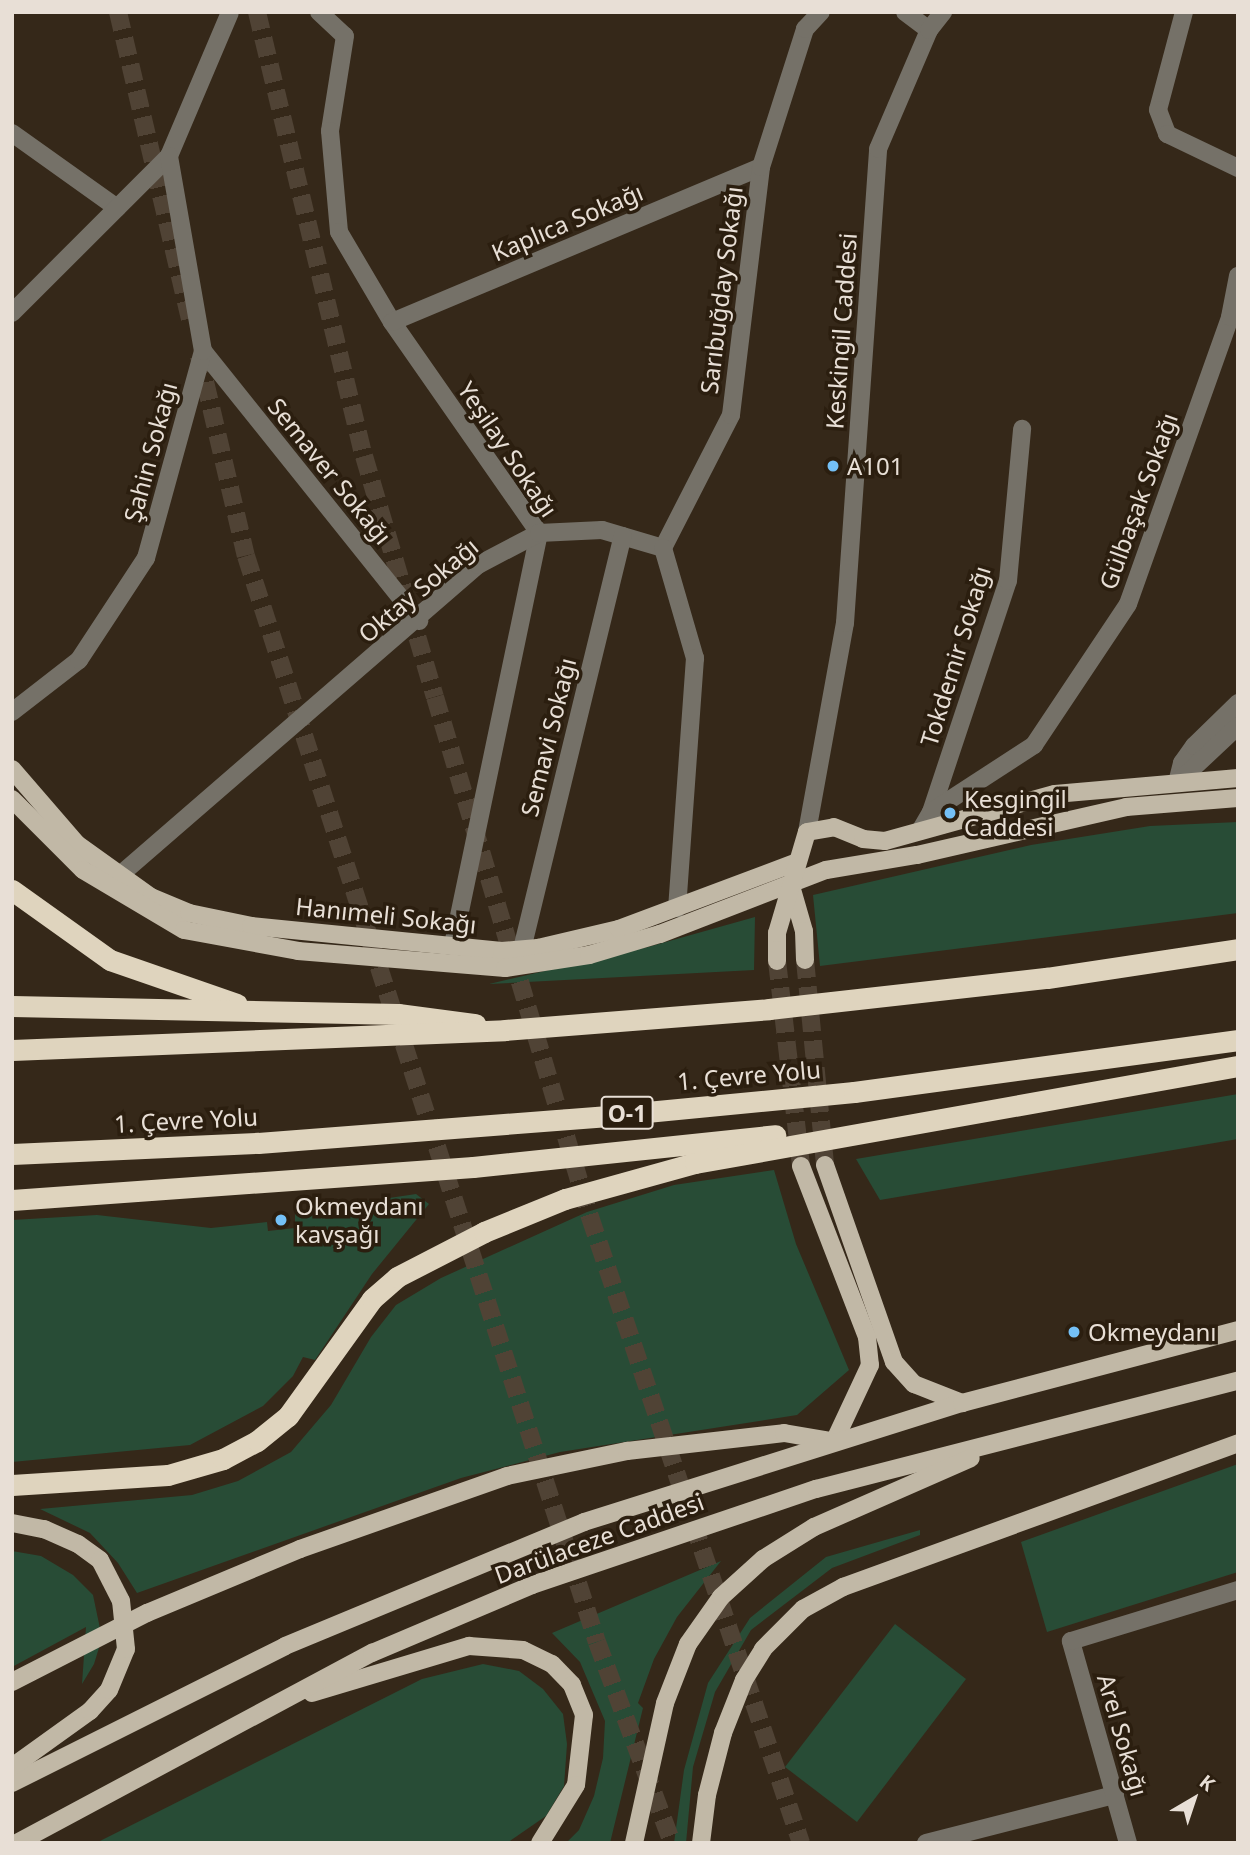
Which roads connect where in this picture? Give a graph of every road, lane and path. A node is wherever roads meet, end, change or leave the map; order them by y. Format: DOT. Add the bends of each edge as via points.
graph roads {
  1 [pos="230,12"];
  2 [pos="319,12"];
  3 [pos="821,12"];
  4 [pos="905,12"];
  5 [pos="943,12"];
  6 [pos="1184,12"];
  7 [pos="929,30"];
  8 [pos="12,134"];
  9 [pos="169,156"];
  10 [pos="761,167"];
  11 [pos="1238,168"];
  12 [pos="117,208"];
  13 [pos="1238,276"];
  14 [pos="12,313"];
  15 [pos="392,322"];
  16 [pos="203,351"];
  17 [pos="1022,429"];
  18 [pos="539,533"];
  19 [pos="623,536"];
  20 [pos="663,548"];
  21 [pos="419,621"];
  22 [pos="1238,703"];
  23 [pos="12,712"];
  24 [pos="1238,726"];
  25 [pos="12,769"];
  26 [pos="1238,778"];
  27 [pos="1177,783"];
  28 [pos="1238,798"];
  29 [pos="12,799"];
  30 [pos="1174,802"];
  31 [pos="931,812"];
  32 [pos="920,831"];
  33 [pos="807,832"];
  34 [pos="797,862"];
  35 [pos="115,882"];
  36 [pos="792,886"];
  37 [pos="12,890"];
  38 [pos="677,917"];
  39 [pos="453,946"];
  40 [pos="1238,949"];
  41 [pos="521,958"];
  42 [pos="805,960"];
  43 [pos="777,961"];
  44 [pos="450,965"];
  45 [pos="12,1006"];
  46 [pos="263,1010"];
  47 [pos="505,1030"];
  48 [pos="1238,1040"];
  49 [pos="12,1050"];
  50 [pos="1238,1066"];
  51 [pos="916,1123"];
  52 [pos="12,1154"];
  53 [pos="801,1166"];
  54 [pos="824,1166"];
  55 [pos="12,1199"];
  56 [pos="1238,1330"];
  57 [pos="1238,1381"];
  58 [pos="962,1403"];
  59 [pos="1006,1441"];
  60 [pos="835,1442"];
  61 [pos="1238,1443"];
  62 [pos="12,1485"];
  63 [pos="12,1523"];
  64 [pos="1238,1590"];
  65 [pos="12,1682"];
  66 [pos="291,1698"];
  67 [pos="12,1767"];
  68 [pos="12,1783"];
  69 [pos="1115,1796"];
  70 [pos="17,1843"];
  71 [pos="540,1843"];
  72 [pos="634,1843"];
  73 [pos="701,1843"];
  74 [pos="926,1843"];
  75 [pos="1128,1843"];
  1 -- 9 [label="street"];
  2 -- 15 [label="street, Yeşilay Sokağı" via="345,36 330,131 339,232"];
  3 -- 10 [label="street, Sarıbuğday Sokağı" via="805,29"];
  4 -- 7 [label="street"];
  5 -- 7 [label="street, Keskingil Caddesi"];
  6 -- 11 [label="street" via="1158,110 1167,134"];
  7 -- 33 [label="street, Keskingil Caddesi" via="878,149 845,623"];
  8 -- 12 [label="street"];
  9 -- 12 [label="street"];
  9 -- 16 [label="street, Şahin Sokağı"];
  10 -- 15 [label="street, Kaplıca Sokağı"];
  10 -- 20 [label="street, Sarıbuğday Sokağı" via="731,415"];
  12 -- 14 [label="street"];
  13 -- 31 [label="street, Gülbaşak Sokağı" via="1230,317 1128,604 1034,745"];
  15 -- 18 [label="street, Yeşilay Sokağı"];
  16 -- 21 [label="street, Semaver Sokağı"];
  16 -- 23 [label="street, Şahin Sokağı" via="146,558 79,660"];
  17 -- 31 [label="street, Tokdemir Sokağı" via="1008,581"];
  18 -- 19 [label="street, Oktay Sokağı" via="602,530"];
  18 -- 21 [label="street, Oktay Sokağı" via="478,565"];
  18 -- 39 [label="street, Yeşilay Sokağı"];
  19 -- 20 [label="street, Oktay Sokağı"];
  19 -- 41 [label="street, Semavi Sokağı"];
  20 -- 38 [label="street" via="695,658"];
  21 -- 35 [label="street, Oktay Sokağı"];
  22 -- 27 [label="street" via="1194,746 1182,763"];
  24 -- 27 [label="street"];
  25 -- 35 [label="main road, Hanımeli Sokağı"];
  26 -- 27 [label="main road"];
  27 -- 30 [label="main road"];
  27 -- 32 [label="main road" via="1055,794"];
  28 -- 30 [label="main road, Hanımeli Sokağı"];
  29 -- 35 [label="main road, Hanımeli Sokağı" via="83,870"];
  30 -- 36 [label="main road, Hanımeli Sokağı" via="1126,807 917,855 826,870"];
  31 -- 32 [label="street, Gülbaşak Sokağı"];
  32 -- 33 [label="main road" via="884,841 863,839 834,827"];
  33 -- 34 [label="main road"];
  34 -- 36 [label="main road"];
  34 -- 38 [label="main road, Hanımeli Sokağı"];
  35 -- 39 [label="main road, Hanımeli Sokağı" via="189,913 251,926"];
  35 -- 44 [label="main road, Hanımeli Sokağı" via="184,930 229,941"];
  36 -- 38 [label="main road, Hanımeli Sokağı"];
  36 -- 42 [label="main road" via="804,931"];
  36 -- 43 [label="main road" via="776,933"];
  37 -- 46 [label="highway" via="110,960 217,999"];
  38 -- 41 [label="main road, Hanımeli Sokağı"];
  39 -- 41 [label="main road, Hanımeli Sokağı"];
  39 -- 44 [label="main road"];
  40 -- 47 [label="highway" via="1047,978 769,1009"];
  41 -- 44 [label="main road, Hanımeli Sokağı"];
  45 -- 46 [label="highway"];
  46 -- 47 [label="highway" via="398,1014"];
  47 -- 49 [label="highway"];
  48 -- 52 [label="highway, 1. Çevre Yolu / O-1" via="854,1091 605,1116 258,1143"];
  50 -- 51 [label="highway"];
  51 -- 55 [label="highway" via="473,1167"];
  51 -- 62 [label="highway" via="662,1171 523,1214 397,1277 372,1299 288,1416 235,1453 168,1475"];
  53 -- 60 [label="main road" via="867,1337 870,1365"];
  54 -- 58 [label="main road" via="894,1362 914,1384"];
  56 -- 58 [label="main road, Darülaceze Caddesi"];
  57 -- 59 [label="main road, Darülaceze Caddesi"];
  58 -- 60 [label="main road, Darülaceze Caddesi"];
  59 -- 66 [label="main road, Darülaceze Caddesi" via="816,1489 601,1560 372,1653"];
  59 -- 72 [label="main road" via="814,1527 764,1559 722,1597 688,1644 669,1691"];
  60 -- 65 [label="main road" via="784,1433 627,1451 507,1476 300,1549 147,1613"];
  60 -- 68 [label="main road, Darülaceze Caddesi" via="584,1522 285,1646"];
  61 -- 73 [label="main road" via="843,1587 803,1609 763,1649 744,1680 723,1733"];
  63 -- 67 [label="main road, bridge" via="44,1529 100,1560 127,1621 125,1649 109,1690 90,1711"];
  64 -- 69 [label="street, Arel Sokağı" via="1071,1641"];
  66 -- 70 [label="main road, Darülaceze Caddesi"];
  66 -- 71 [label="main road" via="469,1646 523,1650 552,1664 572,1685 584,1715 576,1785"];
  69 -- 74 [label="street"];
  69 -- 75 [label="street, Arel Sokağı"];
}
